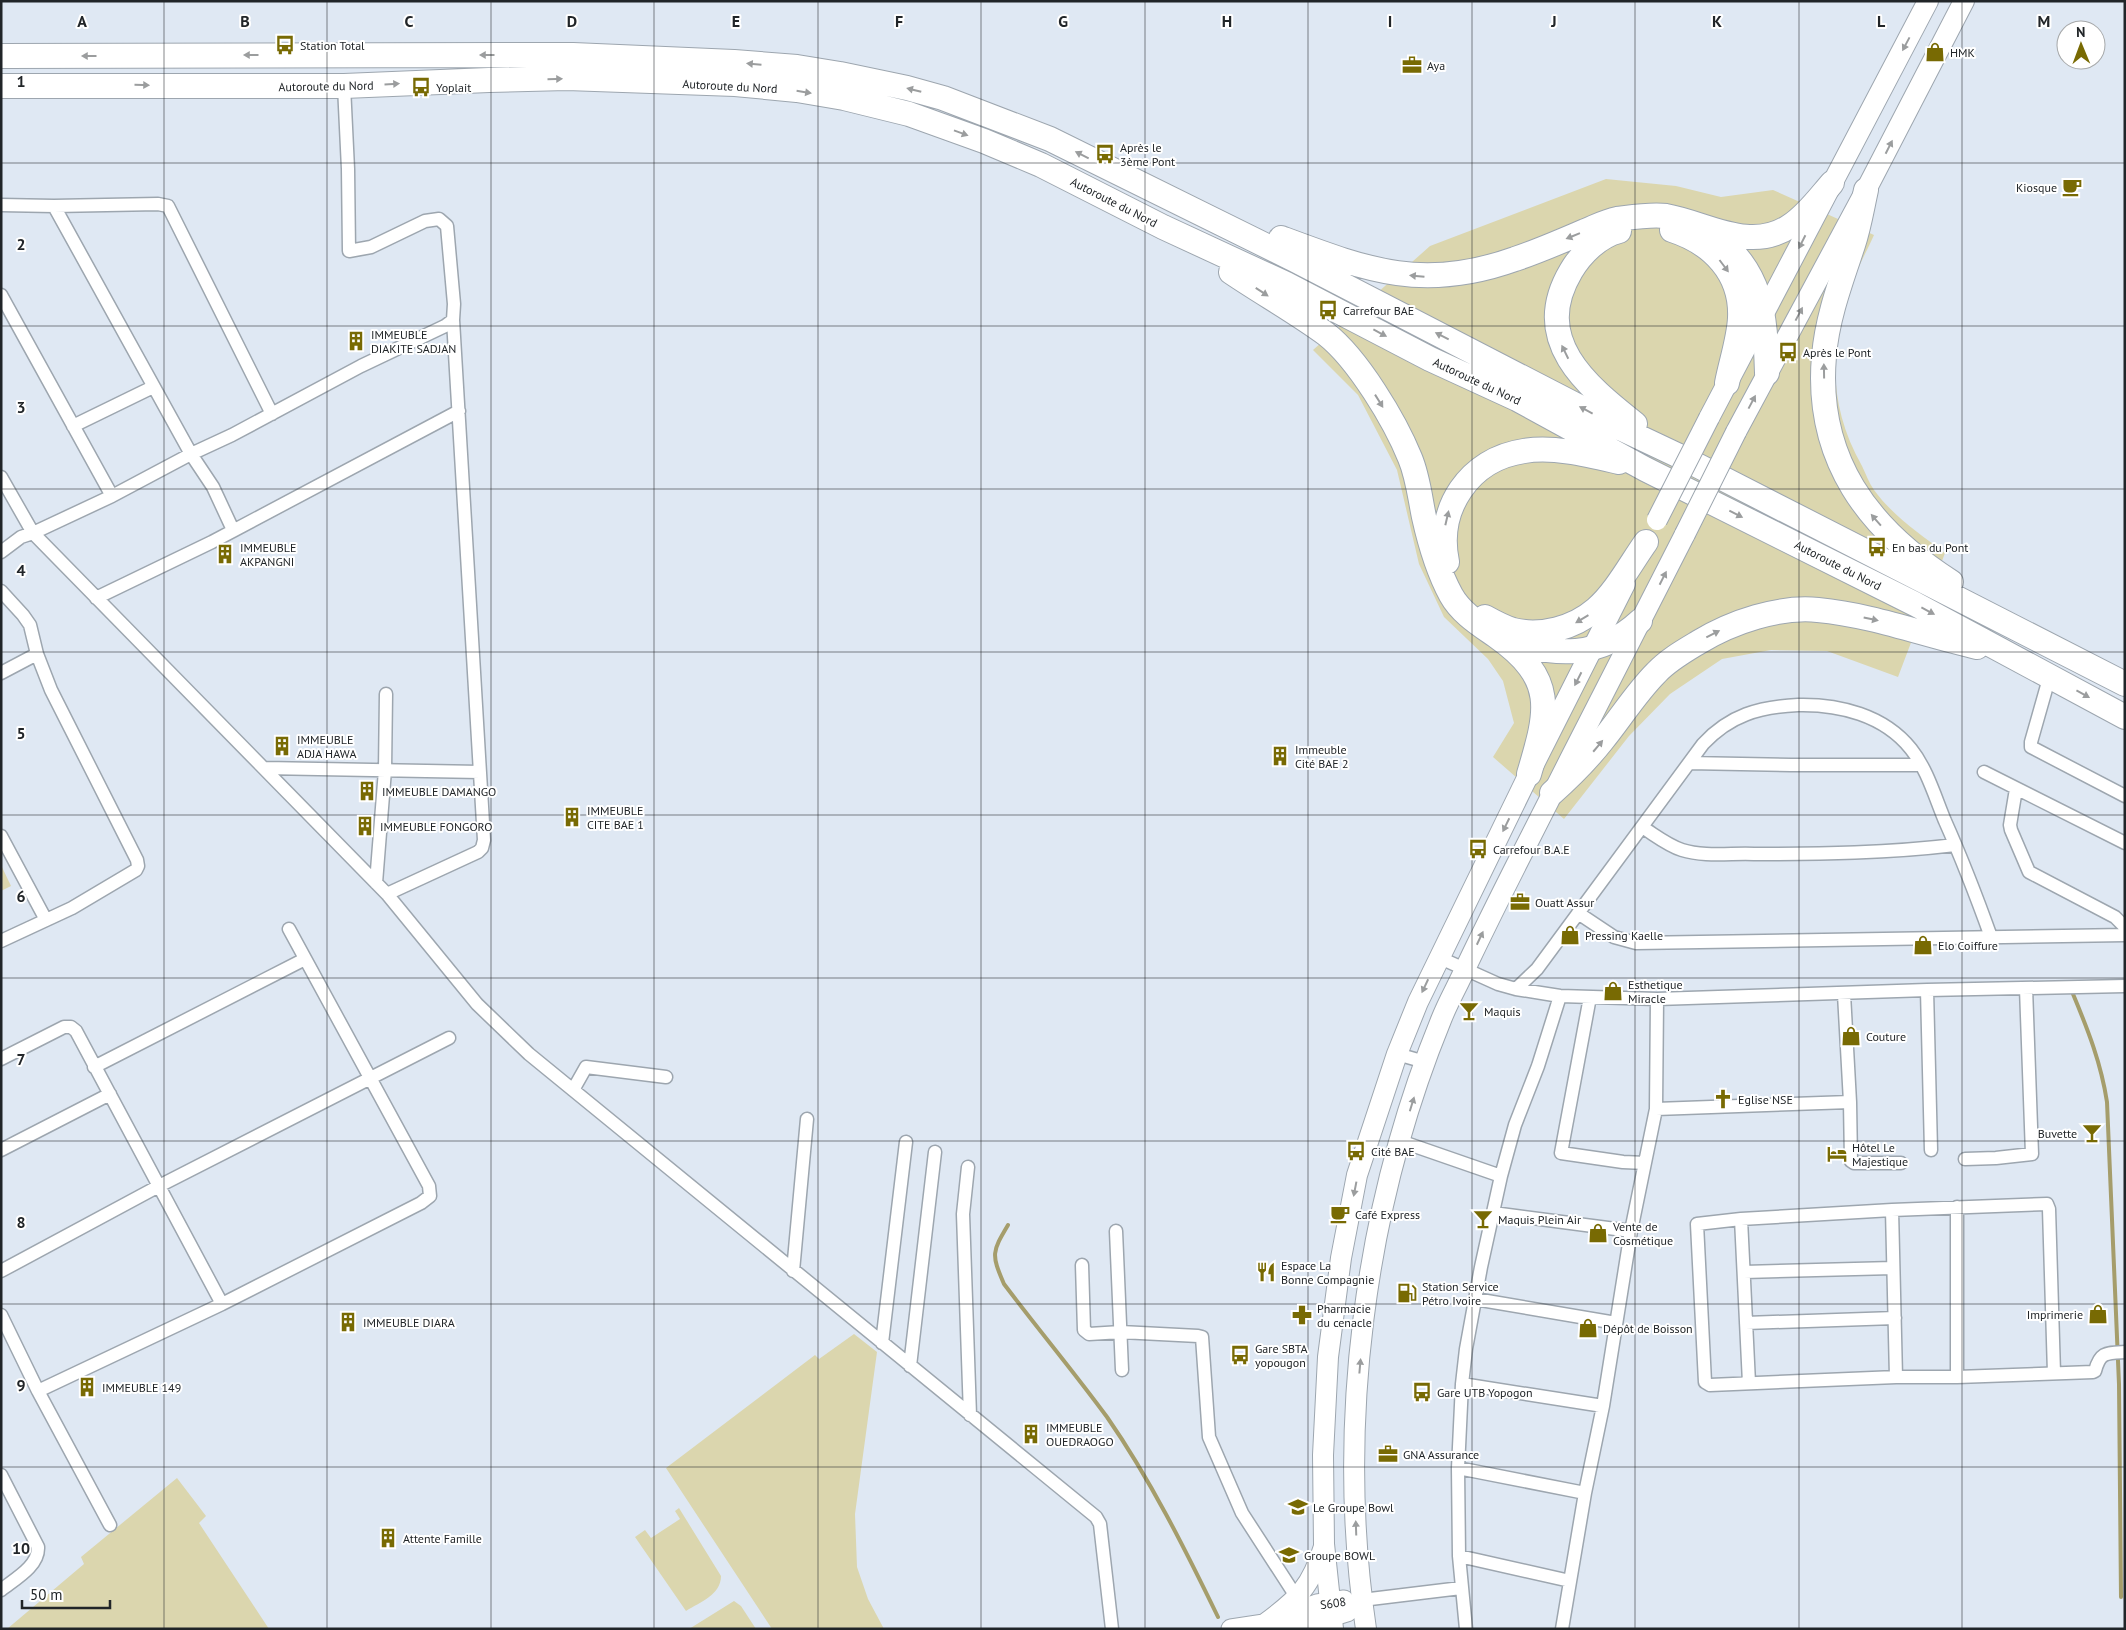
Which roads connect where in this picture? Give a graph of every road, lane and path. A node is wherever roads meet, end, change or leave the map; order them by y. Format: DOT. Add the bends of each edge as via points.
graph roads {
  1 [pos="1928,1"];
  2 [pos="1964,1"];
  3 [pos="1,56"];
  4 [pos="93,84"];
  5 [pos="1,86"];
  6 [pos="344,86"];
  7 [pos="1,102"];
  8 [pos="1832,183"];
  9 [pos="1866,190"];
  10 [pos="1184,204"];
  11 [pos="1,205"];
  12 [pos="54,206"];
  13 [pos="1163,227"];
  14 [pos="1704,227"];
  15 [pos="1,295"];
  16 [pos="1763,317"];
  17 [pos="453,320"];
  18 [pos="1768,373"];
  19 [pos="1727,383"];
  20 [pos="153,387"];
  21 [pos="459,412"];
  22 [pos="272,414"];
  23 [pos="73,426"];
  24 [pos="190,454"];
  25 [pos="1677,455"];
  26 [pos="1645,469"];
  27 [pos="1,477"];
  28 [pos="112,496"];
  29 [pos="233,530"];
  30 [pos="33,533"];
  31 [pos="1646,542"];
  32 [pos="1,552"];
  33 [pos="1,591"];
  34 [pos="96,598"];
  35 [pos="1640,621"];
  36 [pos="1503,641"];
  37 [pos="2042,642"];
  38 [pos="1593,649"];
  39 [pos="37,654"];
  40 [pos="2010,654"];
  41 [pos="1,673"];
  42 [pos="2050,675"];
  43 [pos="2125,684"];
  44 [pos="386,694"];
  45 [pos="2125,716"];
  46 [pos="1689,763"];
  47 [pos="1921,764"];
  48 [pos="265,768"];
  49 [pos="385,770"];
  50 [pos="480,772"];
  51 [pos="1984,772"];
  52 [pos="1529,774"];
  53 [pos="2016,789"];
  54 [pos="1552,793"];
  55 [pos="2125,796"];
  56 [pos="1642,826"];
  57 [pos="1,836"];
  58 [pos="2125,843"];
  59 [pos="1955,845"];
  60 [pos="376,882"];
  61 [pos="387,894"];
  62 [pos="1578,913"];
  63 [pos="46,920"];
  64 [pos="2125,927"];
  65 [pos="289,929"];
  66 [pos="2125,935"];
  67 [pos="1991,937"];
  68 [pos="1,941"];
  69 [pos="1438,957"];
  70 [pos="305,959"];
  71 [pos="1465,969"];
  72 [pos="2125,986"];
  73 [pos="2026,988"];
  74 [pos="1516,989"];
  75 [pos="1927,990"];
  76 [pos="1844,994"];
  77 [pos="1560,996"];
  78 [pos="1590,997"];
  79 [pos="1657,999"];
  80 [pos="449,1038"];
  81 [pos="1397,1054"];
  82 [pos="1,1059"];
  83 [pos="1425,1062"];
  84 [pos="94,1068"];
  85 [pos="666,1077"];
  86 [pos="370,1078"];
  87 [pos="572,1090"];
  88 [pos="110,1094"];
  89 [pos="1850,1102"];
  90 [pos="1656,1109"];
  91 [pos="807,1119"];
  92 [pos="1400,1141"];
  93 [pos="906,1142"];
  94 [pos="1,1150"];
  95 [pos="1931,1150"];
  96 [pos="935,1152"];
  97 [pos="1965,1159"];
  98 [pos="1644,1163"];
  99 [pos="1901,1163"];
  100 [pos="968,1167"];
  101 [pos="1501,1176"];
  102 [pos="160,1186"];
  103 [pos="1957,1207"];
  104 [pos="1892,1210"];
  105 [pos="1493,1213"];
  106 [pos="1741,1219"];
  107 [pos="1116,1231"];
  108 [pos="1631,1231"];
  109 [pos="1082,1265"];
  110 [pos="1893,1268"];
  111 [pos="1,1271"];
  112 [pos="793,1271"];
  113 [pos="1744,1272"];
  114 [pos="1475,1299"];
  115 [pos="222,1304"];
  116 [pos="1,1315"];
  117 [pos="1895,1318"];
  118 [pos="1616,1323"];
  119 [pos="1746,1323"];
  120 [pos="1122,1332"];
  121 [pos="882,1343"];
  122 [pos="2120,1352"];
  123 [pos="910,1366"];
  124 [pos="1122,1370"];
  125 [pos="2054,1373"];
  126 [pos="1896,1377"];
  127 [pos="1957,1377"];
  128 [pos="1749,1383"];
  129 [pos="1462,1384"];
  130 [pos="38,1391"];
  131 [pos="1603,1406"];
  132 [pos="970,1415"];
  133 [pos="1458,1468"];
  134 [pos="1,1474"];
  135 [pos="1585,1493"];
  136 [pos="110,1525"];
  137 [pos="1324,1544"];
  138 [pos="1459,1556"];
  139 [pos="1570,1581"];
  140 [pos="1462,1588"];
  141 [pos="1,1590"];
  142 [pos="1297,1598"];
  143 [pos="1362,1600"];
  144 [pos="1331,1616"];
  145 [pos="1264,1624"];
  146 [pos="1112,1629"];
  147 [pos="1231,1629"];
  148 [pos="1366,1629"];
  149 [pos="1466,1629"];
  150 [pos="1562,1629"];
  1 -- 8 [label="main road, one-way"];
  9 -- 2 [label="main road, one-way"];
  10 -- 3 [label="highway, Autoroute du Nord, one-way" via="1050,139 943,98 797,67 573,55"];
  4 -- 5 [label="highway, Autoroute du Nord"];
  4 -- 6 [label="highway, Autoroute du Nord, one-way"];
  4 -- 7 [label="highway" via="54,89"];
  6 -- 13 [label="highway, Autoroute du Nord, one-way" via="567,78 735,84 844,98 908,114 984,141 1040,165"];
  6 -- 17 [label="street" via="349,251 371,247 425,221 439,219 447,226 450,242"];
  8 -- 14 [label="highway" via="1790,226 1776,233 1736,236"];
  8 -- 16 [label="main road, one-way"];
  18 -- 9 [label="main road, one-way"];
  37 -- 9 [label="highway, one-way" via="1905,549 1858,498 1840,463 1826,409 1824,356 1832,311"];
  14 -- 10 [label="highway, one-way" via="1663,216 1614,220 1473,272 1419,276 1349,263"];
  25 -- 10 [label="highway, Autoroute du Nord, one-way"];
  11 -- 12 [label="street"];
  12 -- 20 [label="street"];
  12 -- 22 [label="street" via="168,206"];
  13 -- 26 [label="highway, Autoroute du Nord, one-way" via="1286,284 1430,360 1517,399"];
  13 -- 36 [label="highway, one-way" via="1327,335 1356,366 1411,459 1438,568 1452,597 1475,621"];
  14 -- 16 [label="highway" via="1740,258 1757,291"];
  15 -- 23 [label="street"];
  16 -- 18 [label="highway"];
  16 -- 19 [label="main road"];
  17 -- 21 [label="street"];
  17 -- 22 [label="street"];
  35 -- 18 [label="main road, one-way, bridge"];
  25 -- 19 [label="highway, one-way" via="1595,391 1576,371 1566,354 1560,340 1557,310 1566,279 1584,253 1613,233 1651,225 1690,236 1717,257 1734,281 1739,304 1738,333"];
  19 -- 31 [label="main road, bridge"];
  20 -- 23 [label="street"];
  20 -- 24 [label="street"];
  21 -- 29 [label="street"];
  21 -- 50 [label="street"];
  22 -- 24 [label="street"];
  23 -- 28 [label="street"];
  24 -- 28 [label="street"];
  24 -- 29 [label="street" via="213,487"];
  25 -- 37 [label="highway, Autoroute du Nord"];
  31 -- 26 [label="highway, one-way" via="1597,608 1557,630 1528,632 1501,625 1483,616 1472,605 1454,581 1444,546 1447,513 1455,497 1473,475 1504,456 1537,450 1566,452"];
  26 -- 40 [label="highway, Autoroute du Nord, one-way"];
  27 -- 30 [label="street"];
  28 -- 30 [label="street"];
  29 -- 34 [label="street"];
  30 -- 32 [label="street"];
  30 -- 34 [label="street"];
  31 -- 38 [label="main road"];
  33 -- 39 [label="street" via="30,625"];
  34 -- 48 [label="street"];
  35 -- 38 [label="highway" via="1621,637"];
  35 -- 54 [label="main road"];
  36 -- 38 [label="highway" via="1550,652"];
  36 -- 52 [label="highway" via="1532,671 1544,701 1544,718"];
  37 -- 43 [label="highway, Autoroute du Nord"];
  38 -- 52 [label="main road, one-way"];
  39 -- 41 [label="street"];
  39 -- 63 [label="street" via="51,690 138,866 87,900"];
  40 -- 42 [label="highway, Autoroute du Nord"];
  54 -- 40 [label="highway, one-way" via="1597,747 1656,672 1714,633 1756,618 1816,609 1898,625"];
  42 -- 45 [label="highway, Autoroute du Nord, one-way"];
  42 -- 55 [label="street" via="2032,747"];
  44 -- 49 [label="street"];
  46 -- 47 [label="street"];
  46 -- 47 [label="street" via="1717,728 1736,718 1759,710 1803,705 1827,706 1863,715 1897,735"];
  46 -- 56 [label="street"];
  47 -- 59 [label="street"];
  48 -- 49 [label="street"];
  48 -- 60 [label="street"];
  49 -- 50 [label="street"];
  49 -- 60 [label="street"];
  50 -- 61 [label="street" via="482,848"];
  51 -- 53 [label="street"];
  52 -- 69 [label="main road, one-way"];
  53 -- 58 [label="street"];
  53 -- 64 [label="street" via="2010,825 2029,872 2115,917"];
  71 -- 54 [label="main road, one-way"];
  56 -- 59 [label="street" via="1682,850 1704,853 1796,854"];
  56 -- 62 [label="street"];
  57 -- 63 [label="street"];
  59 -- 67 [label="street"];
  60 -- 61 [label="street"];
  61 -- 87 [label="street" via="478,1004"];
  62 -- 67 [label="street" via="1614,938 1636,943"];
  62 -- 74 [label="street" via="1537,969"];
  63 -- 68 [label="street"];
  65 -- 70 [label="street"];
  66 -- 67 [label="street"];
  69 -- 71 [label="street"];
  69 -- 81 [label="main road, one-way"];
  70 -- 84 [label="street"];
  70 -- 86 [label="street"];
  71 -- 74 [label="street"];
  71 -- 83 [label="main road"];
  72 -- 73 [label="street"];
  73 -- 75 [label="street"];
  73 -- 97 [label="street" via="2032,1154"];
  74 -- 77 [label="street"];
  75 -- 76 [label="street"];
  75 -- 95 [label="street"];
  76 -- 79 [label="street"];
  76 -- 89 [label="street"];
  77 -- 78 [label="street"];
  77 -- 101 [label="street" via="1515,1125"];
  78 -- 79 [label="street"];
  78 -- 98 [label="street" via="1560,1153"];
  79 -- 90 [label="street"];
  80 -- 86 [label="street"];
  81 -- 83 [label="street"];
  81 -- 137 [label="main road, one-way" via="1357,1175 1341,1258 1328,1357 1323,1455"];
  82 -- 84 [label="street" via="71,1027"];
  92 -- 83 [label="main road, one-way"];
  84 -- 88 [label="street"];
  85 -- 87 [label="street" via="586,1067"];
  86 -- 102 [label="street"];
  86 -- 115 [label="street" via="429,1186 430,1196"];
  87 -- 112 [label="street"];
  88 -- 94 [label="street"];
  88 -- 102 [label="street"];
  89 -- 90 [label="street"];
  89 -- 99 [label="street" via="1851,1161"];
  90 -- 98 [label="street"];
  91 -- 112 [label="street"];
  92 -- 101 [label="street"];
  143 -- 92 [label="main road, one-way" via="1356,1540 1354,1462 1359,1365 1370,1273"];
  93 -- 121 [label="street"];
  96 -- 123 [label="street"];
  98 -- 108 [label="street"];
  100 -- 132 [label="street" via="964,1214"];
  101 -- 105 [label="street"];
  102 -- 111 [label="street"];
  102 -- 115 [label="street"];
  103 -- 104 [label="street"];
  103 -- 125 [label="street" via="2049,1206"];
  103 -- 127 [label="street"];
  104 -- 106 [label="street"];
  104 -- 110 [label="street"];
  105 -- 108 [label="street"];
  105 -- 114 [label="street"];
  106 -- 113 [label="street"];
  106 -- 128 [label="street" via="1698,1222 1696,1226 1706,1382 1715,1386"];
  107 -- 120 [label="street"];
  108 -- 118 [label="street"];
  109 -- 120 [label="street" via="1084,1330 1089,1334"];
  110 -- 113 [label="street"];
  110 -- 117 [label="street"];
  112 -- 121 [label="street"];
  113 -- 119 [label="street"];
  114 -- 118 [label="street"];
  114 -- 129 [label="street"];
  115 -- 130 [label="street"];
  116 -- 130 [label="street"];
  117 -- 119 [label="street"];
  117 -- 126 [label="street"];
  118 -- 131 [label="street"];
  119 -- 128 [label="street"];
  120 -- 124 [label="street"];
  120 -- 142 [label="street" via="1202,1337 1209,1437 1242,1513"];
  121 -- 123 [label="street"];
  122 -- 125 [label="street" via="2098,1358 2094,1371"];
  123 -- 132 [label="street"];
  125 -- 127 [label="street"];
  126 -- 127 [label="street"];
  126 -- 128 [label="street"];
  129 -- 131 [label="street"];
  129 -- 133 [label="street"];
  130 -- 136 [label="street"];
  131 -- 135 [label="street"];
  132 -- 146 [label="street" via="1099,1520"];
  133 -- 135 [label="street"];
  133 -- 138 [label="street"];
  134 -- 141 [label="street" via="38,1547 33,1563"];
  135 -- 139 [label="street"];
  137 -- 142 [label="street, S608" via="1316,1568"];
  137 -- 144 [label="main road"];
  138 -- 139 [label="street"];
  138 -- 140 [label="street"];
  139 -- 150 [label="street"];
  140 -- 143 [label="street"];
  140 -- 149 [label="street"];
  142 -- 145 [label="street, S608"];
  143 -- 144 [label="street, S608" via="1347,1612"];
  143 -- 148 [label="main road"];
  144 -- 145 [label="street, S608" via="1314,1622"];
  145 -- 147 [label="street, S608"];
}
